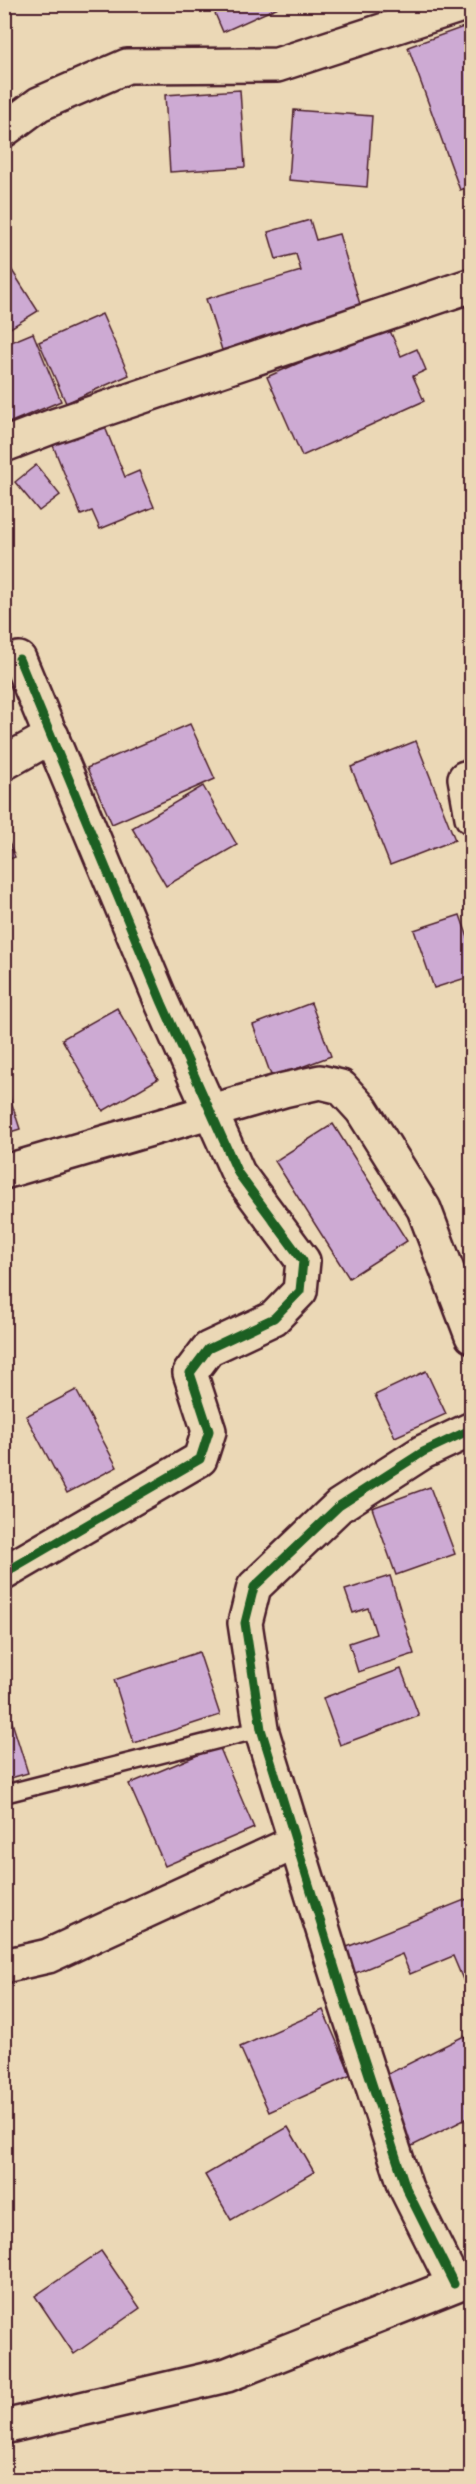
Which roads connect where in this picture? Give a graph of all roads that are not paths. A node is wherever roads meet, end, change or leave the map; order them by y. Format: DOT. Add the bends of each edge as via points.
graph roads {
  1 [pos="465,4"];
  2 [pos="4,130"];
  3 [pos="471,285"];
  4 [pos="4,445"];
  5 [pos="19,659"];
  6 [pos="52,736"];
  7 [pos="4,764"];
  8 [pos="465,777"];
  9 [pos="471,817"];
  10 [pos="211,1112"];
  11 [pos="4,1172"];
  12 [pos="471,1336"];
  13 [pos="471,1429"];
  14 [pos="4,1573"];
  15 [pos="261,1729"];
  16 [pos="4,1794"];
  17 [pos="296,1842"];
  18 [pos="4,1966"];
  19 [pos="463,2281"];
  20 [pos="4,2427"];
  1 -- 2 [label="street" via="277,64 127,66 39,104"];
  3 -- 4 [label="street"];
  5 -- 6 [label="street"];
  6 -- 7 [label="street"];
  6 -- 10 [label="street"];
  8 -- 9 [label="street"];
  10 -- 11 [label="street"];
  10 -- 12 [label="street" via="320,1082 341,1087 362,1110 424,1209"];
  10 -- 14 [label="street" via="238,1173 303,1261 300,1291 274,1318 208,1349 190,1373 209,1431 200,1459"];
  13 -- 15 [label="street" via="423,1452 339,1506 254,1587 245,1623"];
  15 -- 16 [label="lane"];
  15 -- 17 [label="street"];
  17 -- 18 [label="street" via="48,1956"];
  17 -- 19 [label="street" via="406,2188"];
  19 -- 20 [label="street" via="227,2375"];
}
